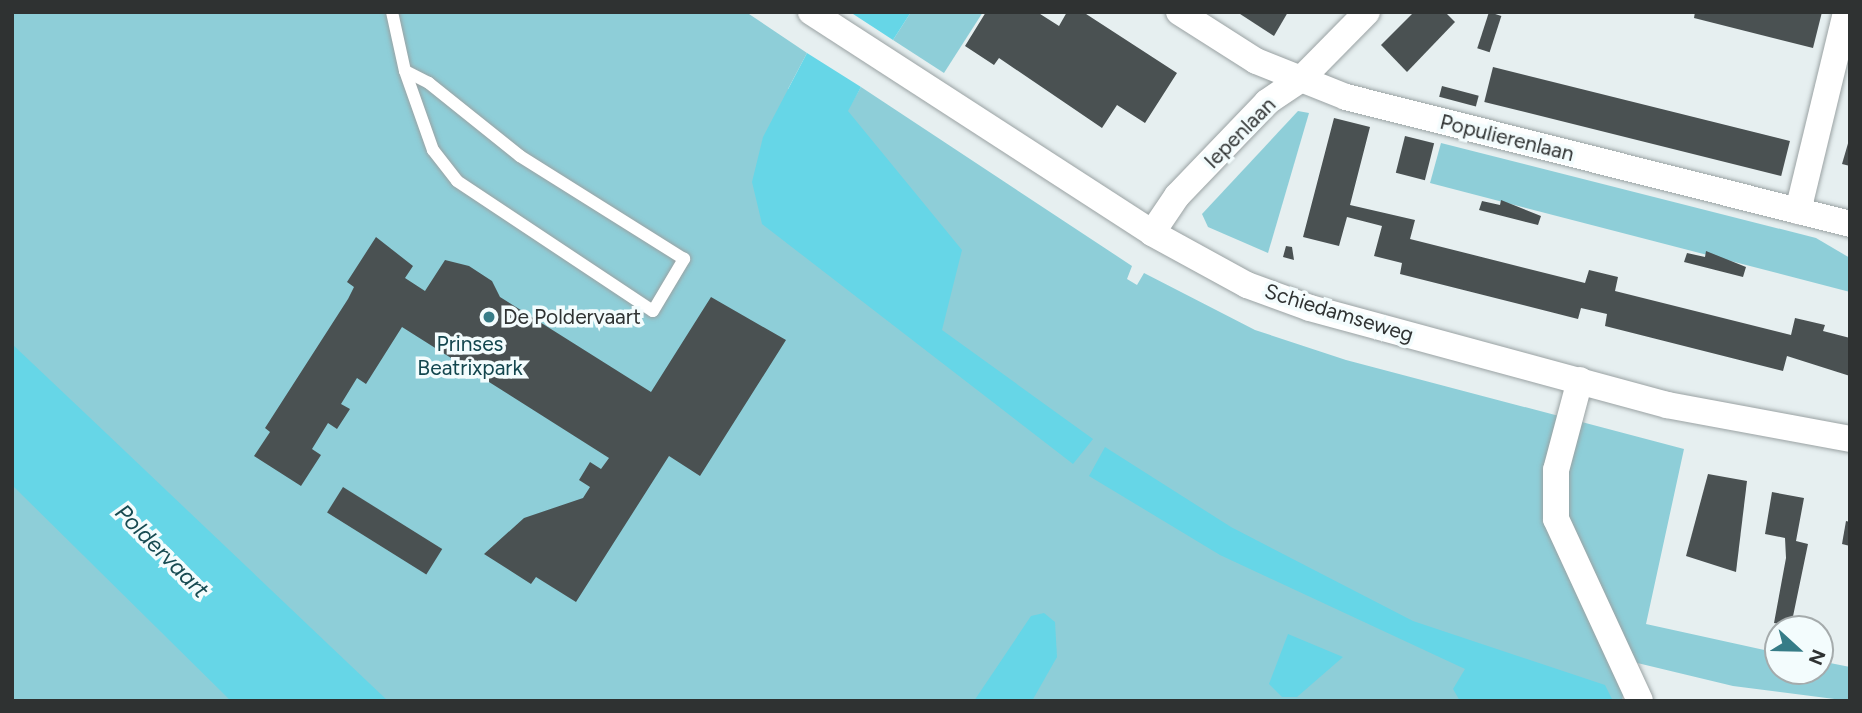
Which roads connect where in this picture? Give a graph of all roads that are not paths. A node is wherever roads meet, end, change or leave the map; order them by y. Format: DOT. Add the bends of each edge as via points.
graph roads {
  1 [pos="392,12"];
  2 [pos="811,12"];
  3 [pos="1179,12"];
  4 [pos="1367,12"];
  5 [pos="1846,12"];
  6 [pos="405,71"];
  7 [pos="1300,80"];
  8 [pos="1798,211"];
  9 [pos="1850,224"];
  10 [pos="1152,233"];
  11 [pos="1580,380"];
  12 [pos="1850,439"];
  13 [pos="1640,701"];
  1 -- 6 [label="lane"];
  2 -- 10 [label="street, Schiedamseweg"];
  3 -- 7 [label="street, Populierenlaan" via="1256,61"];
  4 -- 7 [label="street, Iepenlaan"];
  5 -- 8 [label="street"];
  6 -- 6 [label="lane" via="433,150 457,181 653,311 684,259 520,156 429,83"];
  7 -- 8 [label="street, Populierenlaan"];
  7 -- 10 [label="street, Iepenlaan" via="1267,102 1177,196"];
  8 -- 9 [label="street, Populierenlaan"];
  10 -- 11 [label="street, Schiedamseweg" via="1237,280 1310,309"];
  11 -- 12 [label="street, Schiedamseweg" via="1667,405"];
  11 -- 13 [label="street" via="1556,470 1556,519"];
}
